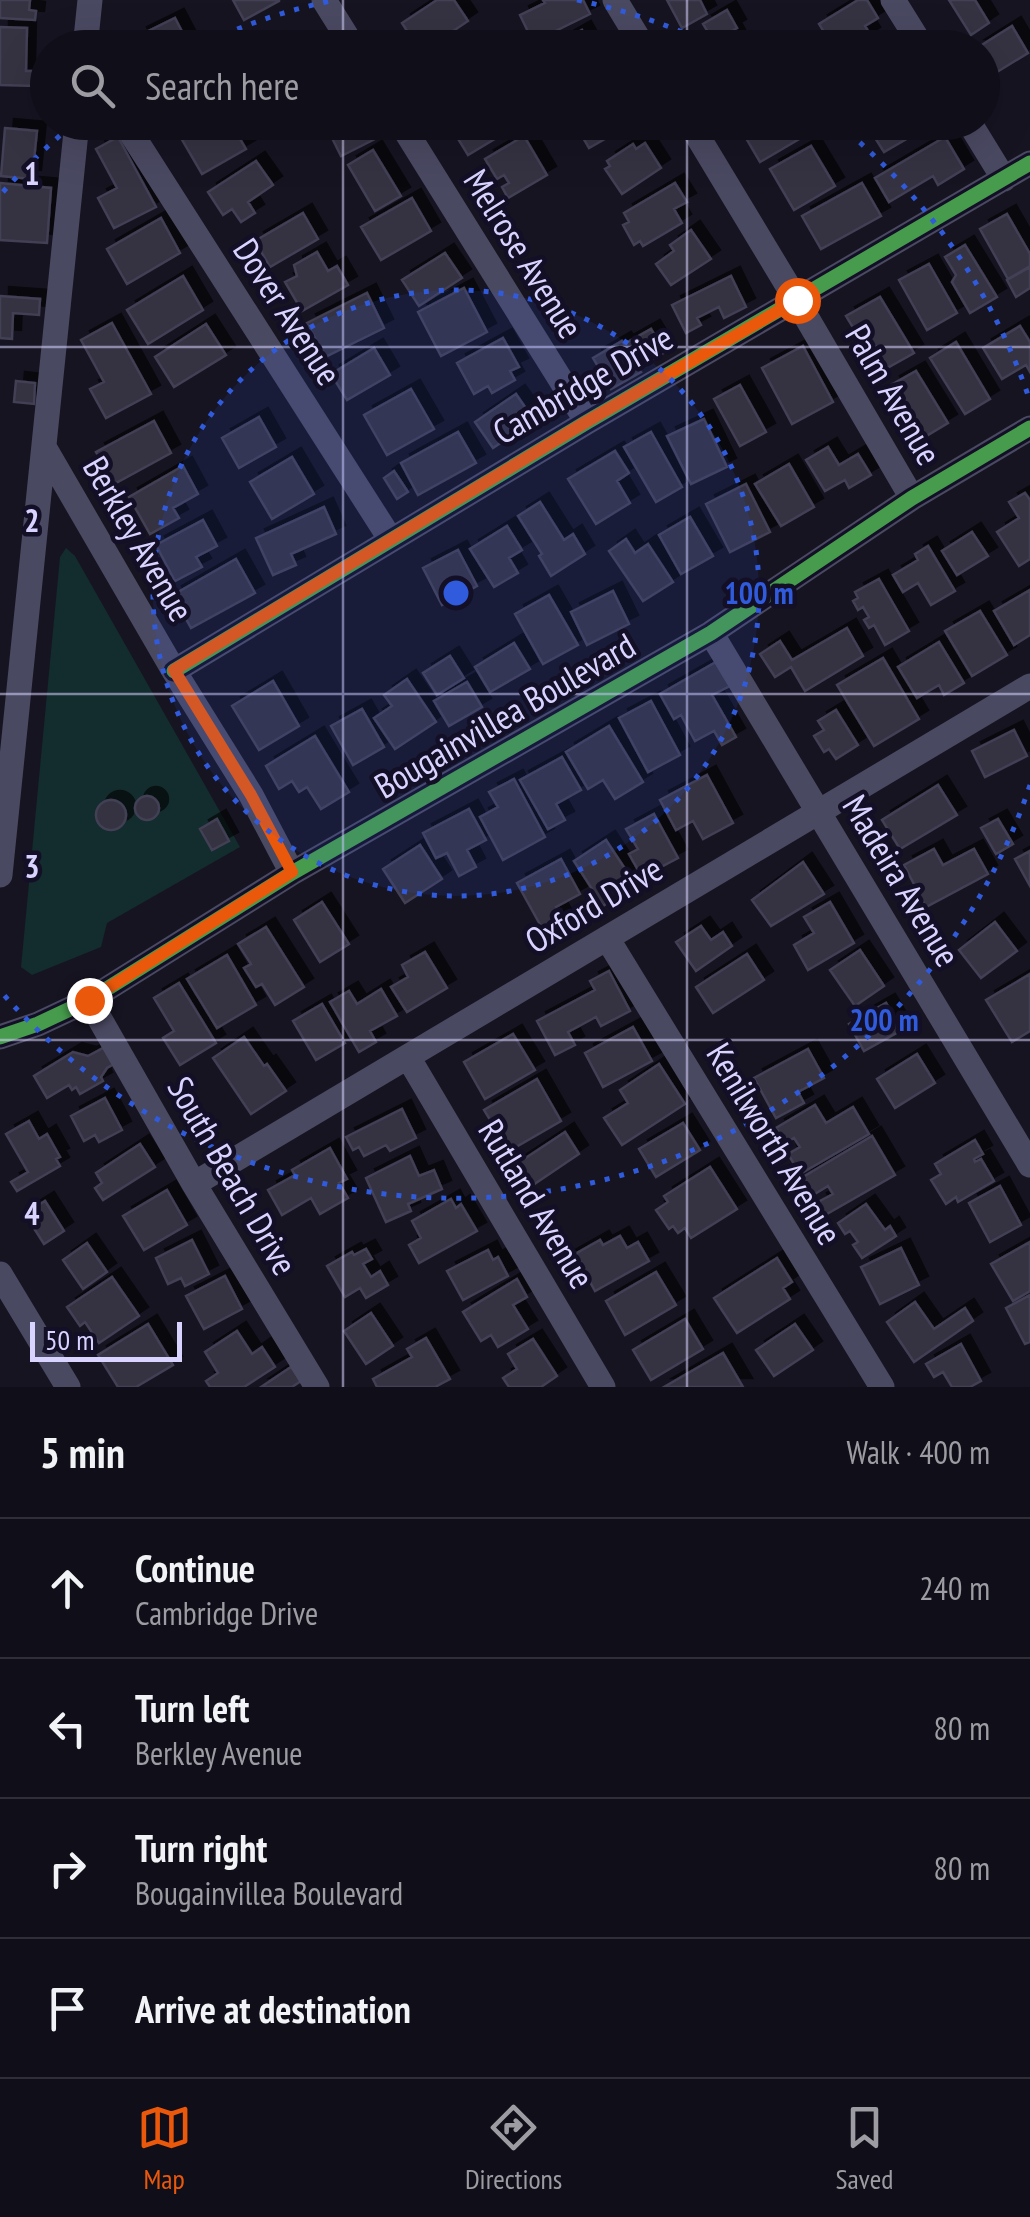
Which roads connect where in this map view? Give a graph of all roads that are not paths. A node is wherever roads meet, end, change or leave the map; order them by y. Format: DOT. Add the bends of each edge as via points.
graph roads {
  1 [pos="90,0"];
  2 [pos="324,0"];
  3 [pos="615,0"];
  4 [pos="893,0"];
  5 [pos="87,30"];
  6 [pos="343,30"];
  7 [pos="633,30"];
  8 [pos="911,30"];
  9 [pos="75,140"];
  10 [pos="135,140"];
  11 [pos="411,140"];
  12 [pos="700,140"];
  13 [pos="980,140"];
  14 [pos="1030,163"];
  15 [pos="1004,179"];
  16 [pos="797,300"];
  17 [pos="586,422"];
  18 [pos="1030,428"];
  19 [pos="44,448"];
  20 [pos="912,498"];
  21 [pos="391,540"];
  22 [pos="711,633"];
  23 [pos="174,670"];
  24 [pos="1030,687"];
  25 [pos="819,812"];
  26 [pos="292,872"];
  27 [pos="0,875"];
  28 [pos="607,938"];
  29 [pos="89,1000"];
  30 [pos="0,1038"];
  31 [pos="408,1056"];
  32 [pos="1030,1165"];
  33 [pos="194,1184"];
  34 [pos="0,1274"];
  35 [pos="68,1387"];
  36 [pos="316,1387"];
  37 [pos="603,1387"];
  38 [pos="882,1387"];
  1 -- 5 [label="street"];
  2 -- 6 [label="street"];
  3 -- 7 [label="street"];
  4 -- 8 [label="street"];
  9 -- 19 [label="street"];
  10 -- 21 [label="street, Dover Avenue"];
  11 -- 17 [label="street, Melrose Avenue"];
  12 -- 16 [label="street, Palm Avenue"];
  13 -- 15 [label="street"];
  14 -- 15 [label="street, Cambridge Drive"];
  15 -- 16 [label="street, Cambridge Drive"];
  16 -- 17 [label="street, Cambridge Drive"];
  16 -- 20 [label="street, Palm Avenue"];
  17 -- 21 [label="street, Cambridge Drive"];
  18 -- 20 [label="street, Bougainvillea Boulevard"];
  19 -- 23 [label="street, Berkley Avenue"];
  19 -- 27 [label="street"];
  20 -- 22 [label="street, Bougainvillea Boulevard"];
  21 -- 23 [label="street, Cambridge Drive"];
  22 -- 25 [label="street, Madeira Avenue"];
  22 -- 26 [label="street, Bougainvillea Boulevard"];
  23 -- 26 [label="street, Berkley Avenue"];
  24 -- 25 [label="street, Oxford Drive"];
  25 -- 28 [label="street, Oxford Drive"];
  25 -- 32 [label="street, Madeira Avenue"];
  26 -- 29 [label="street, Bougainvillea Boulevard"];
  28 -- 31 [label="street, Oxford Drive"];
  28 -- 38 [label="street, Kenilworth Avenue"];
  29 -- 30 [label="street, Bougainvillea Boulevard"];
  29 -- 33 [label="street, South Beach Drive"];
  31 -- 33 [label="street, Oxford Drive"];
  31 -- 37 [label="street, Rutland Avenue"];
  33 -- 36 [label="street, South Beach Drive"];
  34 -- 35 [label="street"];
}
